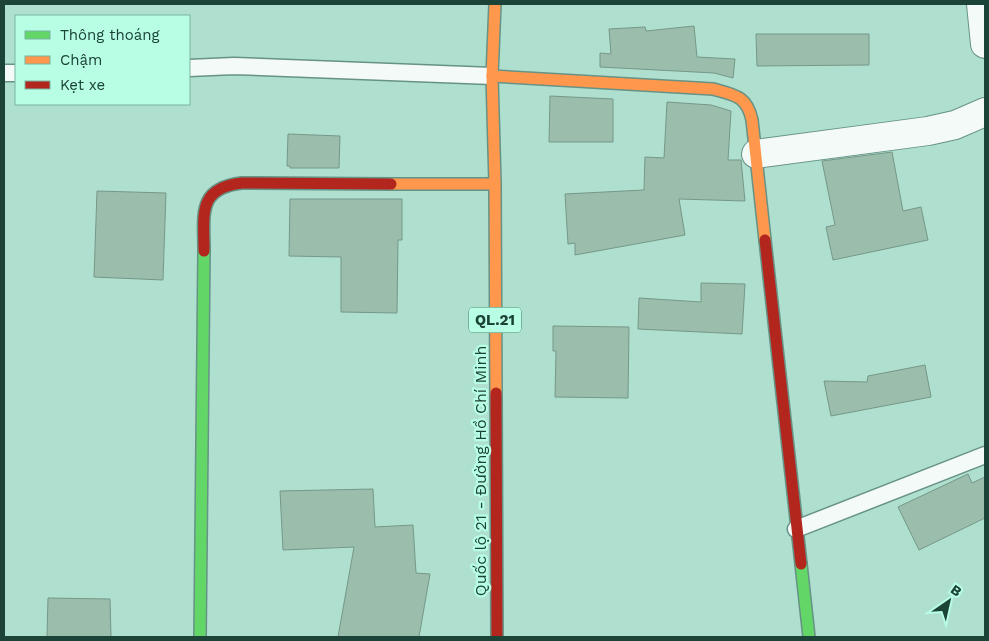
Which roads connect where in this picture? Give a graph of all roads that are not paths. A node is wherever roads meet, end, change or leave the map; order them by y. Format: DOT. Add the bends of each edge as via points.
graph roads {
  1 [pos="495,4"];
  2 [pos="981,4"];
  3 [pos="985,44"];
  4 [pos="190,68"];
  5 [pos="492,76"];
  6 [pos="985,112"];
  7 [pos="756,154"];
  8 [pos="494,184"];
  9 [pos="985,455"];
  10 [pos="796,530"];
  11 [pos="200,637"];
  12 [pos="497,637"];
  13 [pos="809,637"];
  1 -- 5 [label="main road, Quốc lộ 21 - Đường Hồ Chí Minh / QL.21"];
  2 -- 3 [label="street"];
  4 -- 5 [label="lane" via="234,66"];
  5 -- 7 [label="main road" via="677,86 732,94 748,108"];
  5 -- 8 [label="main road, Quốc lộ 21 - Đường Hồ Chí Minh / QL.21"];
  6 -- 7 [label="street" via="955,125 928,131"];
  7 -- 10 [label="main road"];
  8 -- 11 [label="main road" via="242,184 224,185 208,199 204,211"];
  8 -- 12 [label="main road, Quốc lộ 21 - Đường Hồ Chí Minh / QL.21"];
  9 -- 10 [label="lane"];
  10 -- 13 [label="main road"];
}
